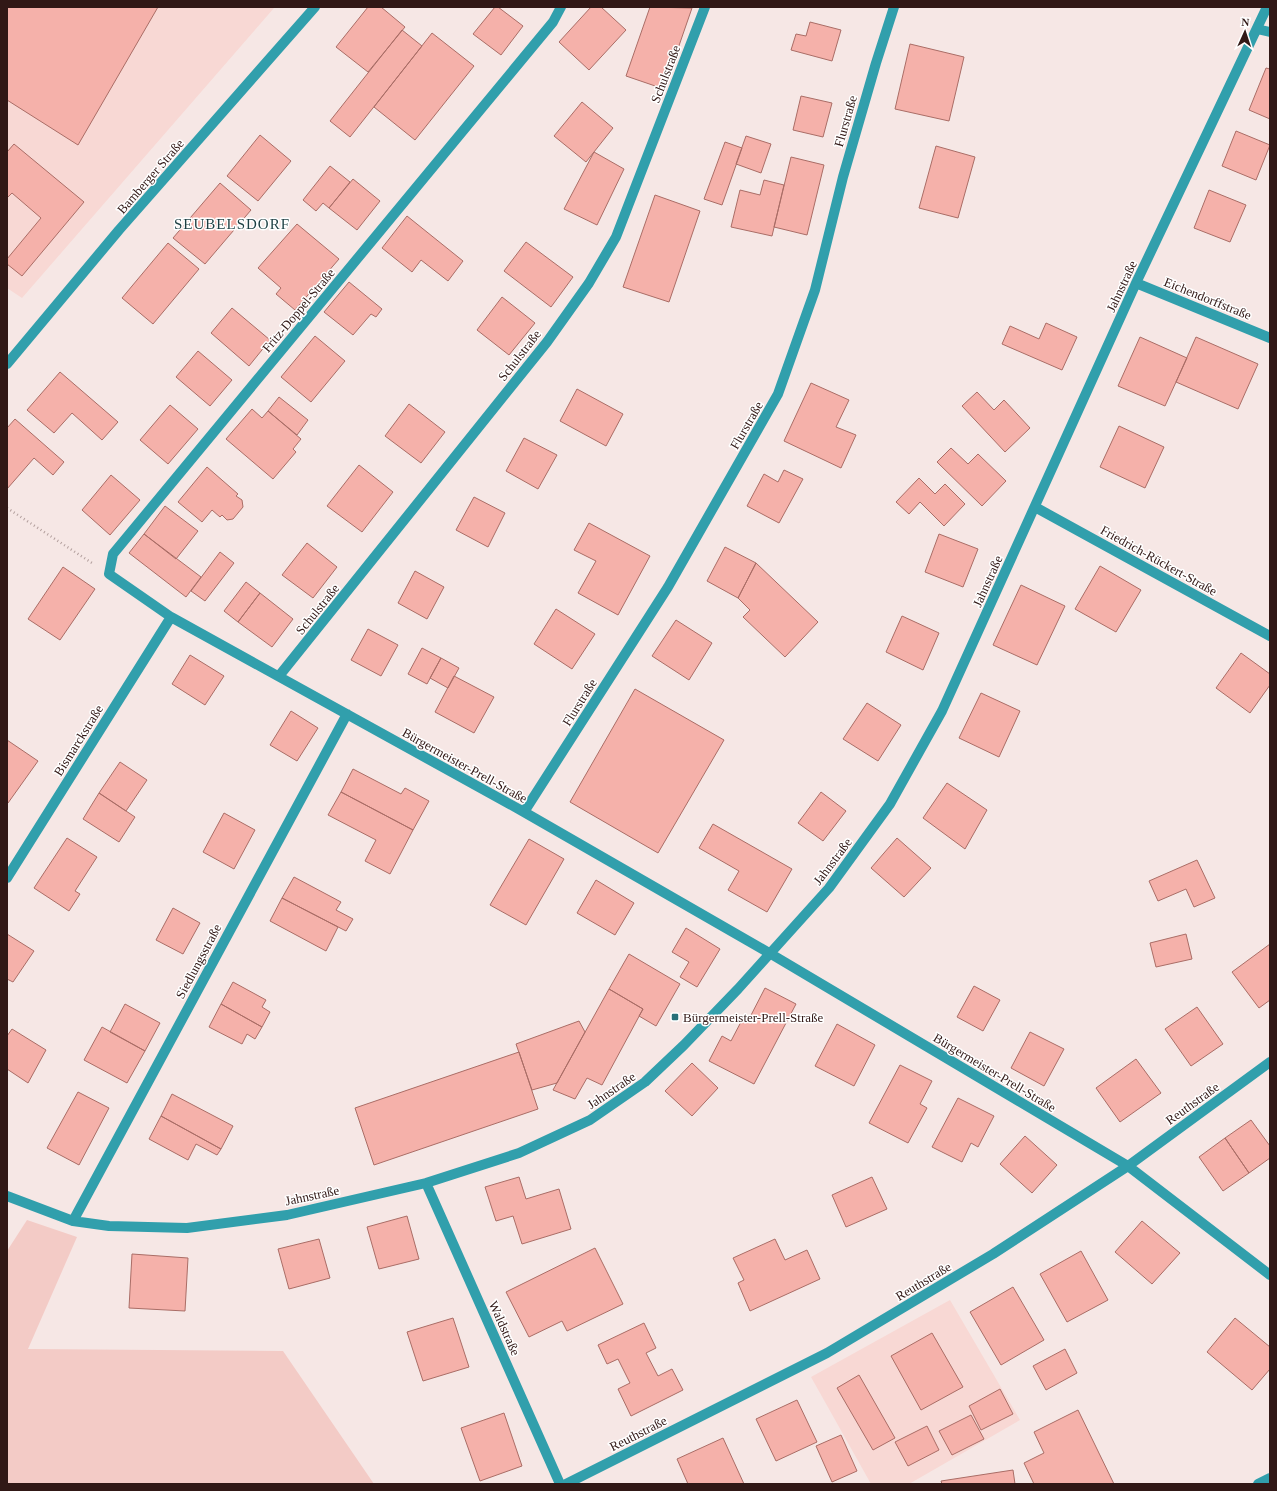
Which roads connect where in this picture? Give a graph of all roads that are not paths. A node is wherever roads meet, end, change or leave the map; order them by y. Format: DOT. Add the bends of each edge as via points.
graph roads {
  1 [pos="315,7"];
  2 [pos="561,7"];
  3 [pos="705,7"];
  4 [pos="894,7"];
  5 [pos="1267,7"];
  6 [pos="1257,29"];
  7 [pos="1270,32"];
  8 [pos="1136,283"];
  9 [pos="1270,338"];
  10 [pos="7,364"];
  11 [pos="1035,507"];
  12 [pos="171,617"];
  13 [pos="1270,636"];
  14 [pos="280,676"];
  15 [pos="347,714"];
  16 [pos="524,812"];
  17 [pos="7,878"];
  18 [pos="770,954"];
  19 [pos="1270,1062"];
  20 [pos="1128,1166"];
  21 [pos="426,1184"];
  22 [pos="7,1196"];
  23 [pos="73,1221"];
  24 [pos="1270,1275"];
  25 [pos="1270,1478"];
  26 [pos="560,1484"];
  27 [pos="566,1484"];
  28 [pos="1258,1484"];
  1 -- 10 [label="street, Bamberger Straße" via="119,230"];
  2 -- 12 [label="street, Fritz-Doppel-Straße" via="553,22 113,554 109,574"];
  3 -- 14 [label="street, Schulstraße" via="616,237 589,284 546,342"];
  4 -- 16 [label="street, Flurstraße" via="843,177 815,290 778,394 668,587"];
  5 -- 6 [label="street, Jahnstraße"];
  6 -- 7 [label="street"];
  6 -- 8 [label="street, Jahnstraße"];
  8 -- 9 [label="street, Eichendorffstraße"];
  8 -- 11 [label="street, Jahnstraße"];
  11 -- 13 [label="street, Friedrich-Rückert-Straße"];
  11 -- 18 [label="street, Jahnstraße" via="942,711 890,804 829,888"];
  12 -- 14 [label="street, Bürgermeister-Prell-Straße"];
  12 -- 17 [label="street, Bismarckstraße"];
  14 -- 15 [label="street, Bürgermeister-Prell-Straße"];
  15 -- 16 [label="street, Bürgermeister-Prell-Straße"];
  15 -- 23 [label="street, Siedlungsstraße"];
  16 -- 18 [label="street, Bürgermeister-Prell-Straße"];
  18 -- 20 [label="street, Bürgermeister-Prell-Straße"];
  18 -- 21 [label="street, Jahnstraße" via="684,1045 645,1082 590,1120 519,1153"];
  19 -- 20 [label="street, Reuthstraße"];
  20 -- 24 [label="street, Bürgermeister-Prell-Straße"];
  20 -- 27 [label="street, Reuthstraße" via="993,1254 827,1353"];
  21 -- 23 [label="street, Jahnstraße" via="287,1215 187,1228 109,1226"];
  21 -- 26 [label="street, Waldstraße"];
  22 -- 23 [label="street, Jahnstraße"];
  25 -- 28 [label="street"];
}
